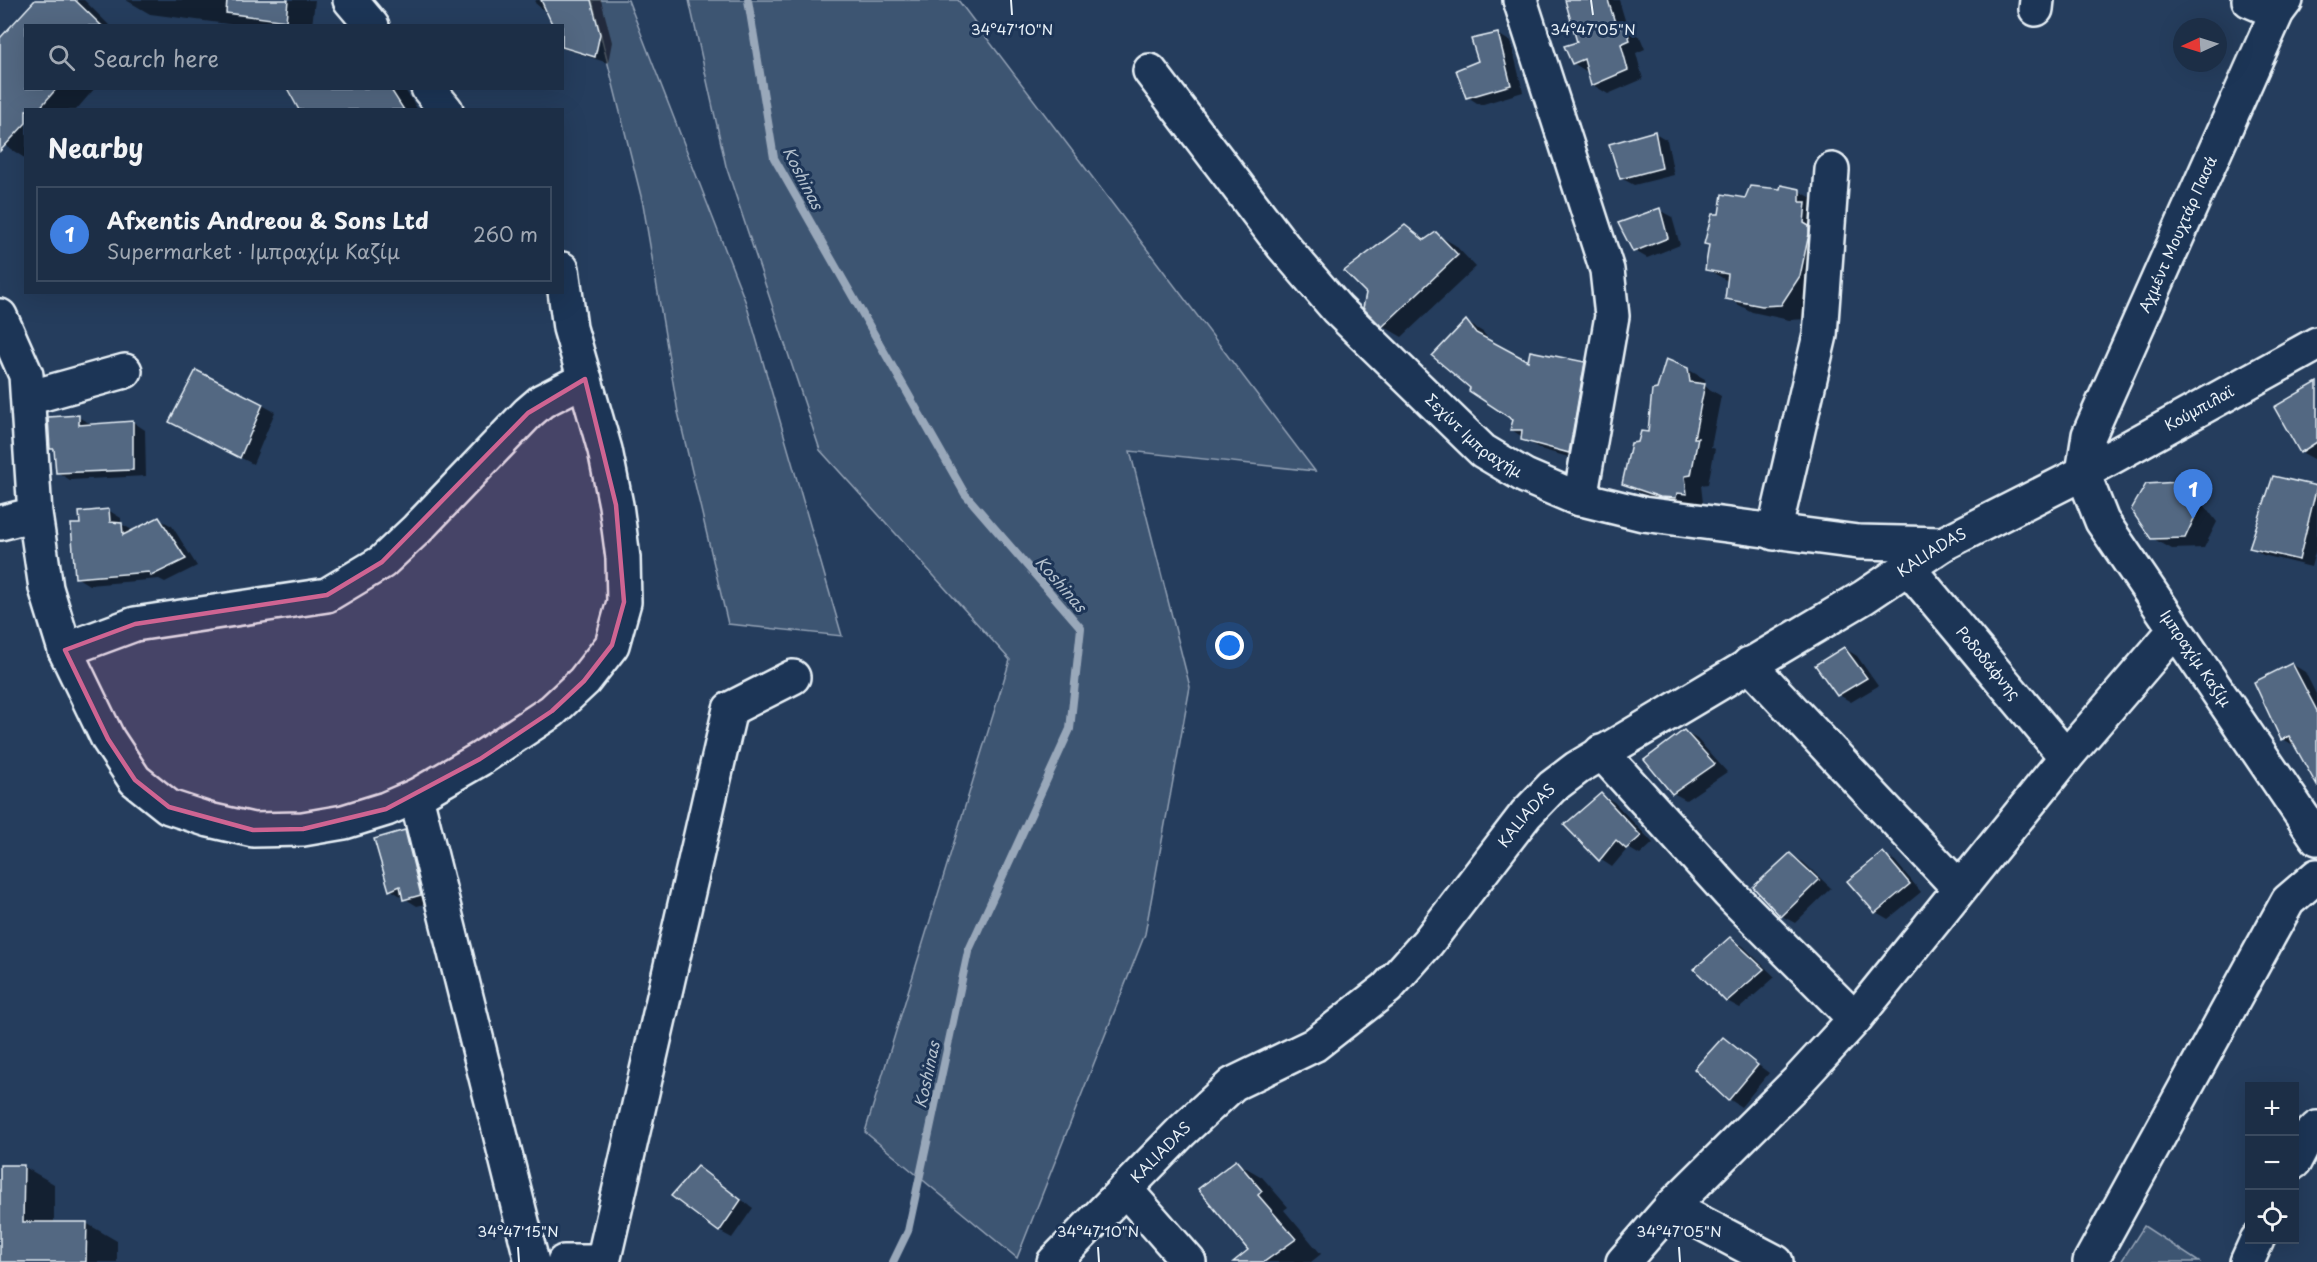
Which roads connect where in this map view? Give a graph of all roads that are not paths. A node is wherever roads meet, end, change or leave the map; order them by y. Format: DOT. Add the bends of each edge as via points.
graph roads {
  1 [pos="350,0"];
  2 [pos="1520,0"];
  3 [pos="2270,4"];
  4 [pos="370,24"];
  5 [pos="1150,71"];
  6 [pos="430,90"];
  7 [pos="444,108"];
  8 [pos="1832,170"];
  9 [pos="564,283"];
  10 [pos="0,316"];
  11 [pos="2317,344"];
  12 [pos="125,371"];
  13 [pos="585,379"];
  14 [pos="28,398"];
  15 [pos="2083,473"];
  16 [pos="1580,499"];
  17 [pos="35,514"];
  18 [pos="0,523"];
  19 [pos="1774,533"];
  20 [pos="1943,543"];
  21 [pos="1909,569"];
  22 [pos="2174,631"];
  23 [pos="65,650"];
  24 [pos="1749,664"];
  25 [pos="793,677"];
  26 [pos="1601,752"];
  27 [pos="2066,757"];
  28 [pos="416,796"];
  29 [pos="2317,838"];
  30 [pos="2317,876"];
  31 [pos="1959,888"];
  32 [pos="1855,1019"];
  33 [pos="2317,1128"];
  34 [pos="2299,1154"];
  35 [pos="1125,1189"];
  36 [pos="1671,1207"];
  37 [pos="2255,1244"];
  38 [pos="532,1262"];
  39 [pos="564,1262"];
  40 [pos="594,1262"];
  41 [pos="603,1262"];
  42 [pos="1054,1262"];
  43 [pos="1189,1262"];
  44 [pos="1623,1262"];
  45 [pos="1776,1262"];
  46 [pos="2090,1262"];
  47 [pos="2247,1262"];
  1 -- 4 [label="street"];
  2 -- 16 [label="street" via="1607,270 1612,316"];
  3 -- 15 [label="street, Αχμέντ Μουχτάρ Πασά" via="2089,435"];
  5 -- 16 [label="street, Σεχίντ Ιμπραχήμ" via="1336,309 1483,451 1525,476"];
  6 -- 7 [label="street"];
  8 -- 19 [label="street" via="1820,335"];
  9 -- 13 [label="street" via="570,328"];
  10 -- 14 [label="street" via="27,375"];
  11 -- 15 [label="street, Κούμπιλαϊ"];
  12 -- 14 [label="street"];
  13 -- 23 [label="street" via="542,401 528,413 382,562 327,594 135,624"];
  13 -- 28 [label="street" via="605,450 623,558 624,602 612,645 585,681 552,711"];
  14 -- 17 [label="street"];
  15 -- 20 [label="street, KALIADAS"];
  15 -- 22 [label="street, Ιμπραχίμ Καζίμ" via="2102,521"];
  16 -- 19 [label="street, Σεχίντ Ιμπραχήμ" via="1642,514"];
  17 -- 18 [label="street"];
  17 -- 23 [label="street" via="46,588"];
  19 -- 20 [label="street, Σεχίντ Ιμπραχήμ" via="1858,542"];
  20 -- 21 [label="street, KALIADAS"];
  21 -- 24 [label="street, KALIADAS"];
  21 -- 27 [label="street, Ροδοδάφνης"];
  22 -- 27 [label="street"];
  22 -- 29 [label="street, Ιμπραχίμ Καζίμ"];
  23 -- 28 [label="street" via="108,739 135,780 169,807 253,830 303,829 344,822"];
  24 -- 26 [label="street, KALIADAS"];
  24 -- 31 [label="street"];
  25 -- 41 [label="street" via="730,709"];
  26 -- 32 [label="street" via="1757,922"];
  26 -- 35 [label="street, KALIADAS" via="1552,787 1526,814 1428,942 1386,988 1314,1045 1233,1084"];
  27 -- 31 [label="street"];
  28 -- 38 [label="street"];
  30 -- 46 [label="street" via="2288,901"];
  31 -- 32 [label="street"];
  32 -- 36 [label="street"];
  33 -- 34 [label="street"];
  35 -- 42 [label="street, KALIADAS"];
  35 -- 43 [label="street"];
  36 -- 44 [label="street"];
  36 -- 45 [label="street"];
  37 -- 47 [label="street"];
  39 -- 40 [label="street"];
}
